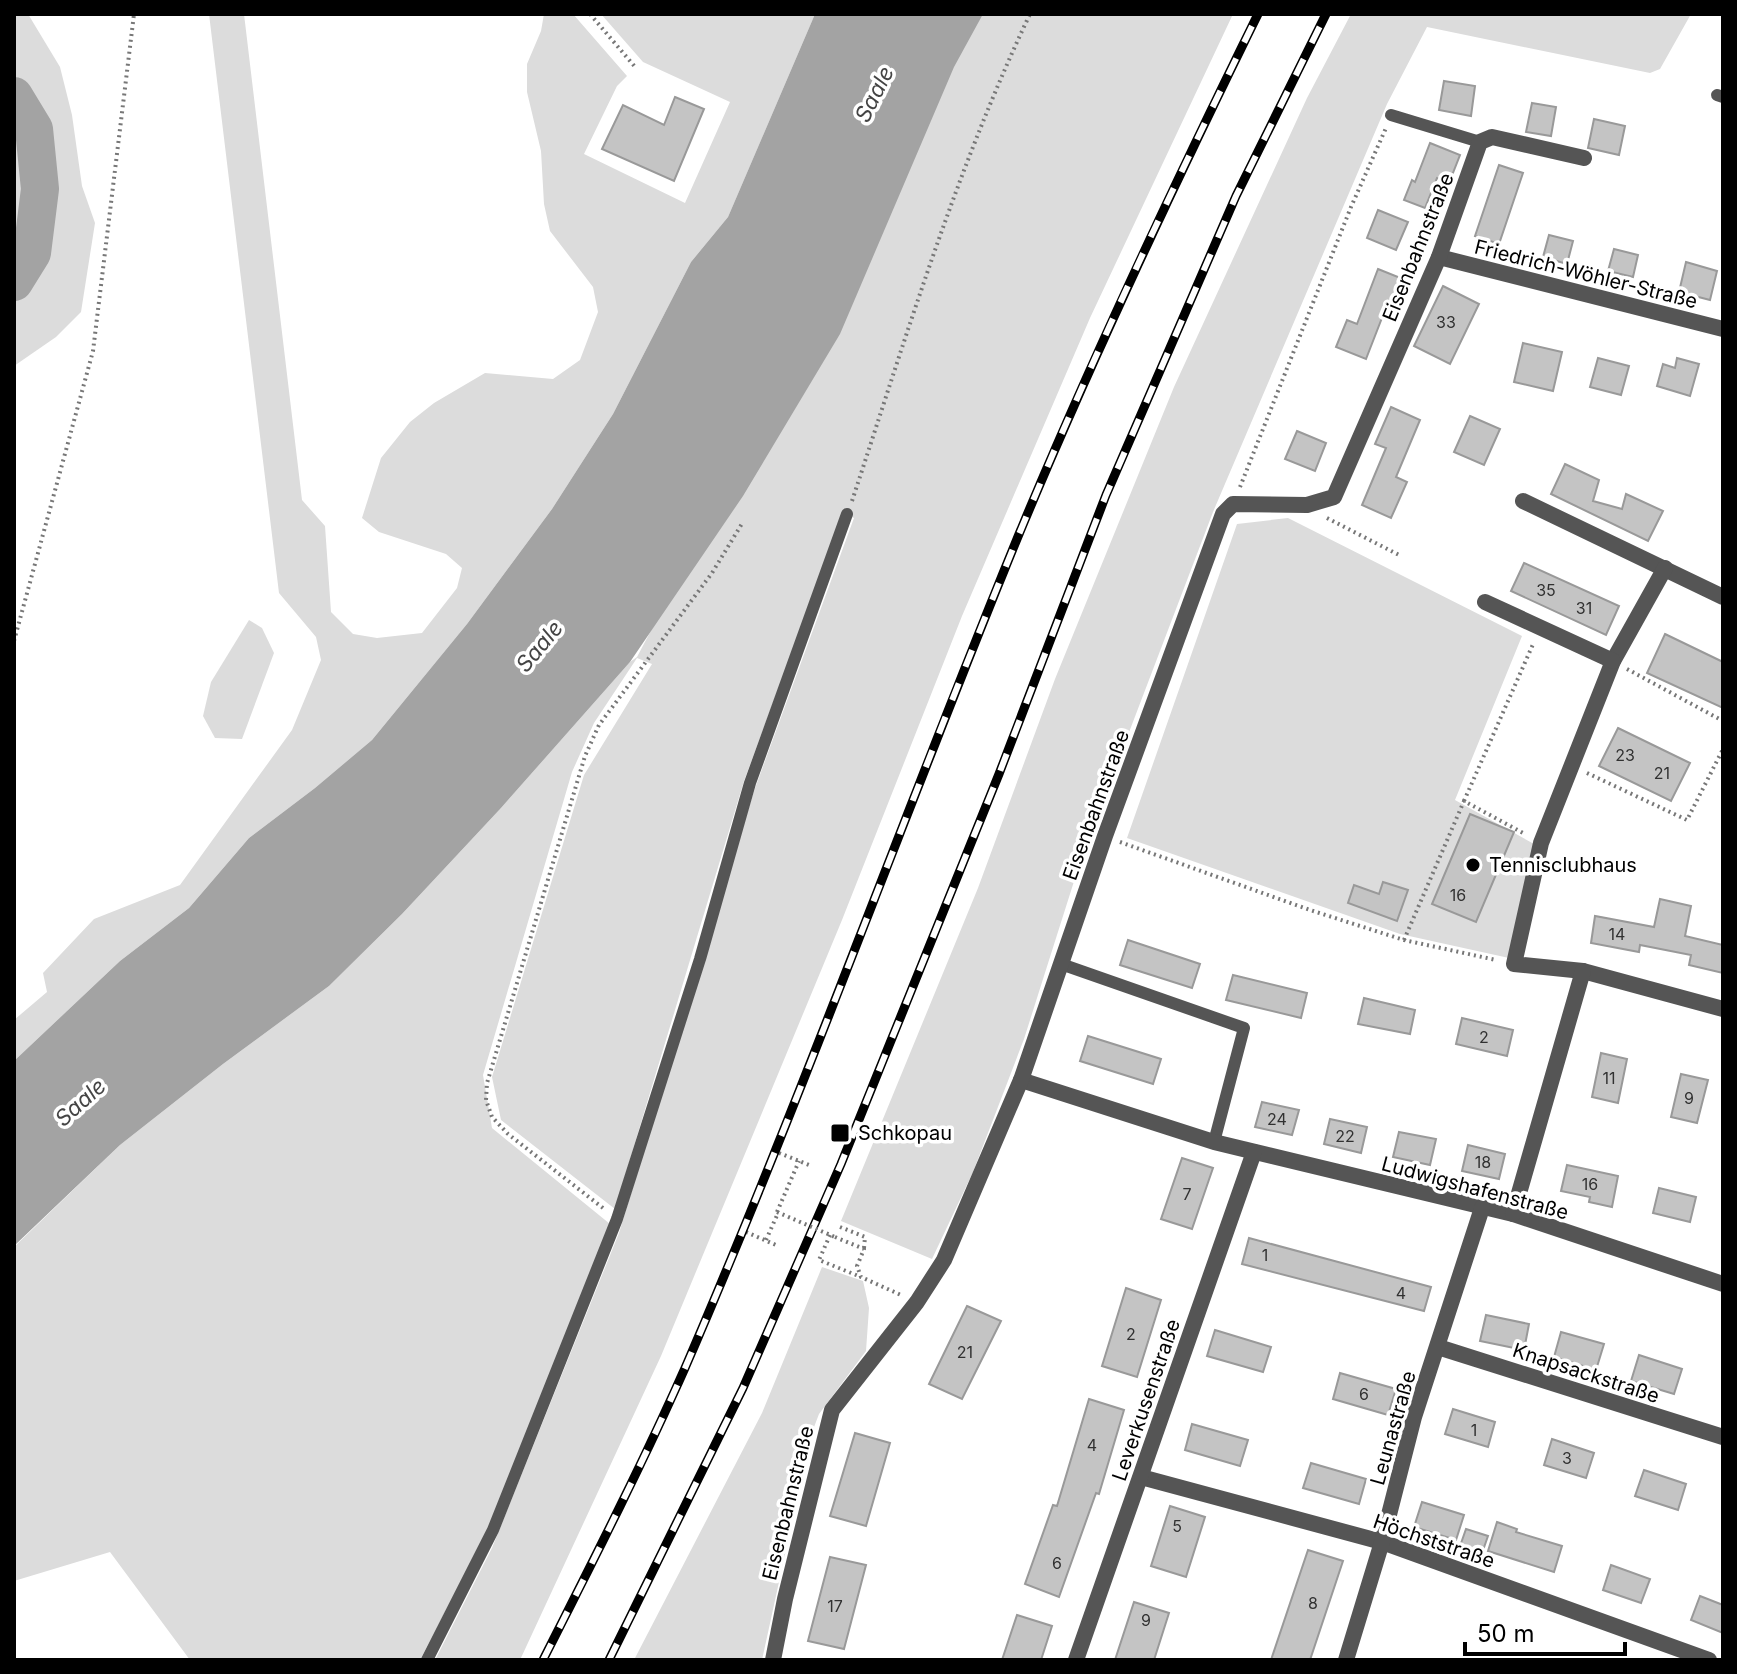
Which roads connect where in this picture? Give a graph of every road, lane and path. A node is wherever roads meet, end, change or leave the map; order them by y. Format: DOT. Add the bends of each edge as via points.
graph roads {
  1 [pos="134,14"];
  2 [pos="590,14"];
  3 [pos="1030,14"];
  4 [pos="636,68"];
  5 [pos="1391,115"];
  6 [pos="1480,142"];
  7 [pos="1584,158"];
  8 [pos="1439,257"];
  9 [pos="1723,329"];
  10 [pos="1523,501"];
  11 [pos="1233,504"];
  12 [pos="1307,505"];
  13 [pos="847,514"];
  14 [pos="743,522"];
  15 [pos="1399,555"];
  16 [pos="1665,568"];
  17 [pos="1723,597"];
  18 [pos="1485,602"];
  19 [pos="1541,626"];
  20 [pos="14,641"];
  21 [pos="1613,661"];
  22 [pos="1723,721"];
  23 [pos="1723,749"];
  24 [pos="1572,766"];
  25 [pos="1464,801"];
  26 [pos="1105,836"];
  27 [pos="1541,843"];
  28 [pos="1404,940"];
  29 [pos="1061,964"];
  30 [pos="1514,964"];
  31 [pos="1583,971"];
  32 [pos="1723,1009"];
  33 [pos="1021,1080"];
  34 [pos="1214,1142"];
  35 [pos="1254,1152"];
  36 [pos="779,1153"];
  37 [pos="799,1161"];
  38 [pos="809,1165"];
  39 [pos="1482,1208"];
  40 [pos="777,1212"];
  41 [pos="1513,1214"];
  42 [pos="617,1219"];
  43 [pos="840,1227"];
  44 [pos="746,1232"];
  45 [pos="833,1236"];
  46 [pos="766,1240"];
  47 [pos="776,1245"];
  48 [pos="864,1249"];
  49 [pos="861,1277"];
  50 [pos="1723,1284"];
  51 [pos="917,1302"];
  52 [pos="1438,1347"];
  53 [pos="1723,1437"];
  54 [pos="1141,1477"];
  55 [pos="1382,1542"];
  56 [pos="427,1660"];
  57 [pos="773,1660"];
  58 [pos="1076,1660"];
  59 [pos="1346,1660"];
  60 [pos="1709,1660"];
  1 -- 20 [label="path" via="93,351"];
  2 -- 4 [label="path"];
  3 -- 13 [label="path" via="998,82 933,258"];
  5 -- 6 [label="lane"];
  5 -- 11 [label="path"];
  6 -- 7 [label="street" via="1492,137"];
  6 -- 8 [label="street, Eisenbahnstraße"];
  8 -- 9 [label="street, Friedrich-Wöhler-Straße"];
  8 -- 12 [label="street, Eisenbahnstraße" via="1334,497"];
  10 -- 16 [label="street"];
  11 -- 12 [label="street"];
  11 -- 26 [label="street, Eisenbahnstraße" via="1223,514"];
  12 -- 15 [label="path"];
  13 -- 42 [label="lane" via="750,783"];
  14 -- 42 [label="path" via="712,573 599,725 585,756 487,1083 492,1117 508,1134"];
  16 -- 17 [label="street"];
  16 -- 21 [label="street"];
  18 -- 19 [label="street"];
  19 -- 21 [label="street"];
  19 -- 25 [label="path"];
  21 -- 22 [label="path"];
  21 -- 24 [label="street"];
  23 -- 24 [label="path" via="1687,820"];
  24 -- 27 [label="street"];
  25 -- 27 [label="path"];
  25 -- 28 [label="path"];
  26 -- 28 [label="path"];
  26 -- 29 [label="street, Eisenbahnstraße"];
  27 -- 30 [label="street"];
  28 -- 30 [label="path"];
  29 -- 33 [label="street, Eisenbahnstraße"];
  29 -- 34 [label="lane" via="1244,1028"];
  30 -- 31 [label="street"];
  31 -- 32 [label="street"];
  31 -- 41 [label="street"];
  33 -- 34 [label="street, Ludwigshafenstraße"];
  33 -- 51 [label="street, Eisenbahnstraße" via="944,1260"];
  34 -- 35 [label="street, Ludwigshafenstraße"];
  35 -- 39 [label="street, Ludwigshafenstraße"];
  35 -- 54 [label="street, Leverkusenstraße"];
  36 -- 37 [label="path"];
  37 -- 38 [label="path"];
  37 -- 40 [label="path"];
  39 -- 41 [label="street, Ludwigshafenstraße"];
  39 -- 52 [label="street, Leunastraße"];
  40 -- 45 [label="path, bridge"];
  40 -- 46 [label="path"];
  41 -- 50 [label="street, Ludwigshafenstraße"];
  42 -- 56 [label="lane" via="493,1530"];
  43 -- 48 [label="path" via="865,1237"];
  44 -- 46 [label="path"];
  45 -- 48 [label="path"];
  45 -- 49 [label="path" via="819,1260"];
  46 -- 47 [label="path"];
  48 -- 49 [label="path" via="857,1266"];
  49 -- 51 [label="path"];
  51 -- 57 [label="street, Eisenbahnstraße" via="832,1410"];
  52 -- 53 [label="street, Knapsackstraße"];
  52 -- 55 [label="street, Leunastraße"];
  54 -- 55 [label="street, Höchststraße"];
  54 -- 58 [label="street, Leverkusenstraße"];
  55 -- 59 [label="street, Leunastraße"];
  55 -- 60 [label="street, Höchststraße"];
}
